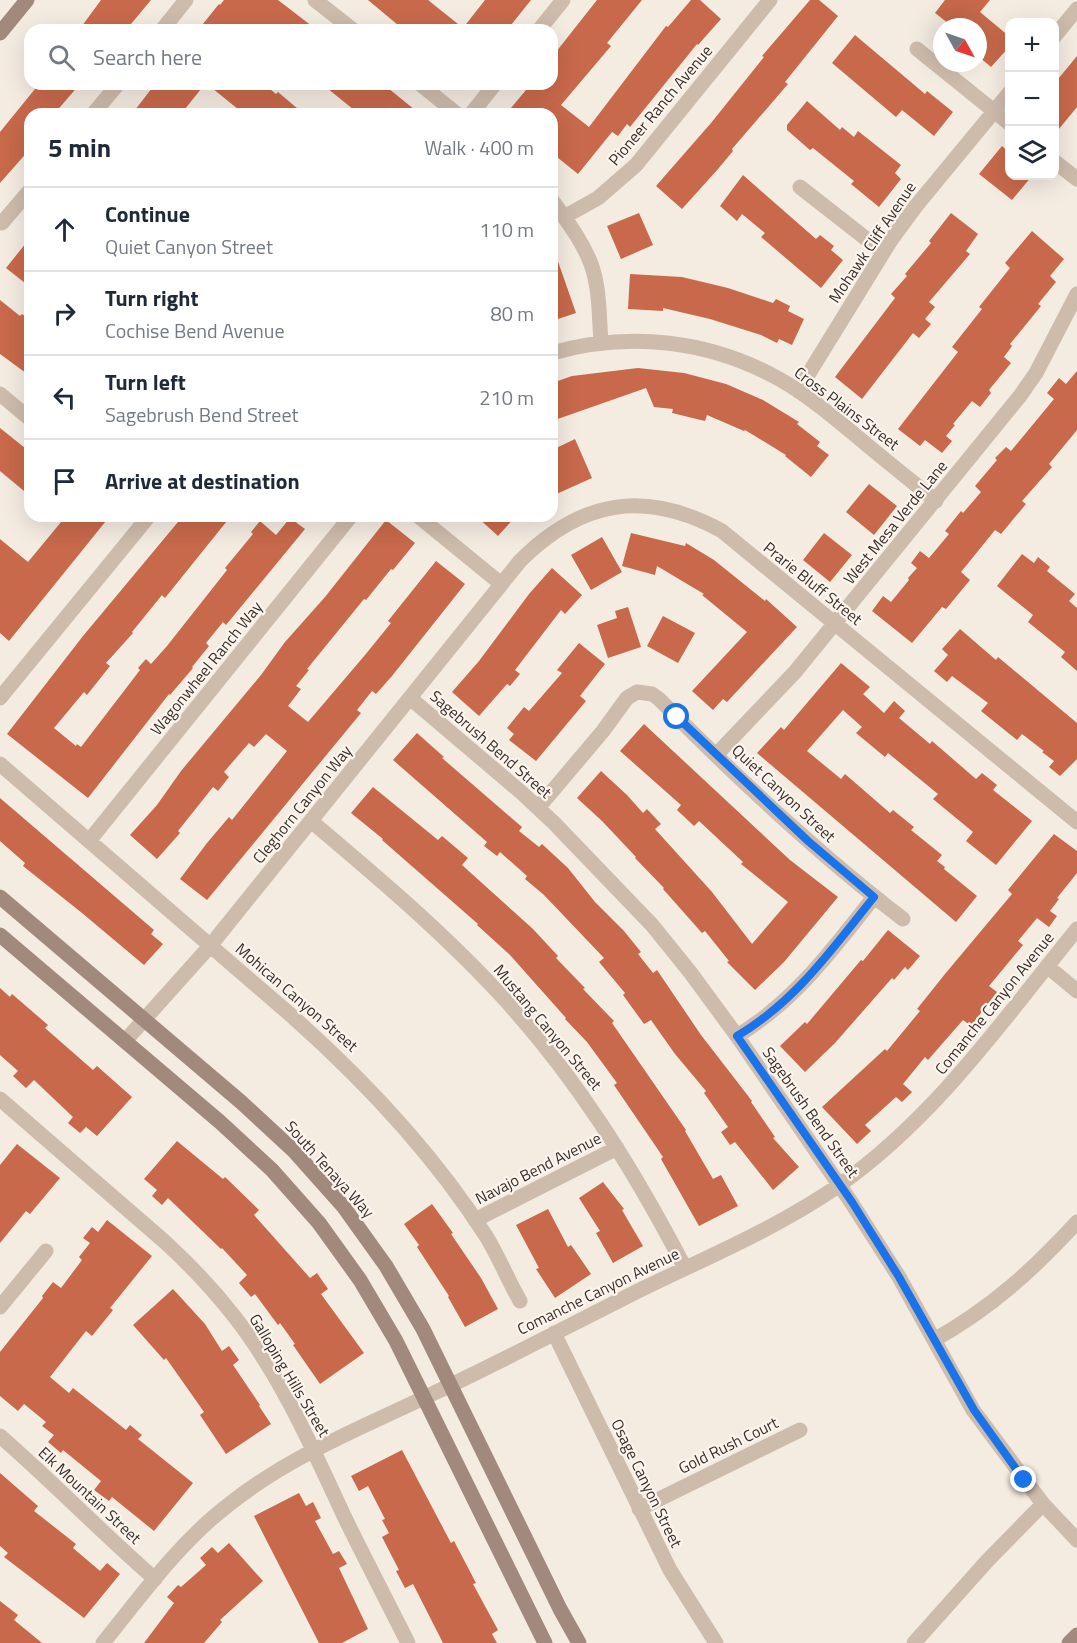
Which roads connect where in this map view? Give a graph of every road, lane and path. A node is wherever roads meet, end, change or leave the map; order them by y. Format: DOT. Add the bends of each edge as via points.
graph roads {
  1 [pos="27,0"];
  2 [pos="186,0"];
  3 [pos="315,0"];
  4 [pos="563,0"];
  5 [pos="770,0"];
  6 [pos="1077,9"];
  7 [pos="167,24"];
  8 [pos="345,24"];
  9 [pos="544,24"];
  10 [pos="1059,30"];
  11 [pos="0,33"];
  12 [pos="917,49"];
  13 [pos="113,90"];
  14 [pos="427,90"];
  15 [pos="490,90"];
  16 [pos="1005,98"];
  17 [pos="98,108"];
  18 [pos="450,108"];
  19 [pos="476,108"];
  20 [pos="994,111"];
  21 [pos="1005,120"];
  22 [pos="1059,165"];
  23 [pos="1077,179"];
  24 [pos="800,187"];
  25 [pos="24,200"];
  26 [pos="558,208"];
  27 [pos="564,217"];
  28 [pos="2,223"];
  29 [pos="884,252"];
  30 [pos="1077,294"];
  31 [pos="601,343"];
  32 [pos="558,352"];
  33 [pos="798,391"];
  34 [pos="0,394"];
  35 [pos="24,414"];
  36 [pos="936,501"];
  37 [pos="143,522"];
  38 [pos="346,522"];
  39 [pos="425,522"];
  40 [pos="500,584"];
  41 [pos="835,624"];
  42 [pos="0,698"];
  43 [pos="410,698"];
  44 [pos="716,755"];
  45 [pos="0,764"];
  46 [pos="538,808"];
  47 [pos="311,821"];
  48 [pos="1077,822"];
  49 [pos="89,841"];
  50 [pos="0,897"];
  51 [pos="874,897"];
  52 [pos="903,919"];
  53 [pos="1077,929"];
  54 [pos="0,934"];
  55 [pos="210,946"];
  56 [pos="1047,966"];
  57 [pos="1077,991"];
  58 [pos="144,1020"];
  59 [pos="737,1036"];
  60 [pos="125,1041"];
  61 [pos="0,1099"];
  62 [pos="617,1148"];
  63 [pos="840,1185"];
  64 [pos="475,1220"];
  65 [pos="1074,1231"];
  66 [pos="46,1251"];
  67 [pos="685,1268"];
  68 [pos="520,1301"];
  69 [pos="0,1307"];
  70 [pos="554,1333"];
  71 [pos="934,1340"];
  72 [pos="450,1385"];
  73 [pos="423,1398"];
  74 [pos="800,1430"];
  75 [pos="0,1436"];
  76 [pos="314,1449"];
  77 [pos="1043,1504"];
  78 [pos="639,1509"];
  79 [pos="1077,1540"];
  80 [pos="155,1580"];
  81 [pos="1077,1635"];
  82 [pos="406,1642"];
  83 [pos="103,1643"];
  84 [pos="545,1643"];
  85 [pos="579,1643"];
  86 [pos="716,1643"];
  87 [pos="914,1643"];
  88 [pos="1069,1643"];
  1 -- 11 [label="street"];
  2 -- 7 [label="street"];
  3 -- 8 [label="street"];
  4 -- 9 [label="street"];
  5 -- 27 [label="street, Pioneer Ranch Avenue" via="636,165 598,198"];
  6 -- 10 [label="street"];
  12 -- 20 [label="street"];
  13 -- 17 [label="street"];
  14 -- 18 [label="street"];
  15 -- 19 [label="street"];
  16 -- 20 [label="street, Mohawk Cliff Avenue"];
  20 -- 21 [label="street"];
  20 -- 29 [label="street, Mohawk Cliff Avenue" via="916,206"];
  22 -- 23 [label="street"];
  24 -- 29 [label="street"];
  25 -- 28 [label="street"];
  26 -- 27 [label="street"];
  27 -- 31 [label="street" via="591,265"];
  29 -- 33 [label="street, Mohawk Cliff Avenue"];
  30 -- 36 [label="street, West Mesa Verde Lane" via="1036,373"];
  31 -- 32 [label="street, Cross Plains Street"];
  31 -- 33 [label="street, Cross Plains Street" via="659,341 698,347 763,370"];
  33 -- 36 [label="street, Cross Plains Street"];
  34 -- 35 [label="street"];
  36 -- 41 [label="street, West Mesa Verde Lane"];
  37 -- 42 [label="street"];
  38 -- 49 [label="street, Wagonwheel Ranch Way"];
  39 -- 40 [label="street"];
  40 -- 41 [label="street, Prarie Bluff Street" via="533,548 567,524 608,508 650,506 677,511 722,531"];
  40 -- 43 [label="street, Cleghorn Canyon Way"];
  41 -- 44 [label="street, West Mesa Verde Lane"];
  41 -- 48 [label="street, Prarie Bluff Street"];
  43 -- 46 [label="street, Sagebrush Bend Street"];
  43 -- 47 [label="street, Cleghorn Canyon Way"];
  44 -- 46 [label="street, Quiet Canyon Street" via="659,699 637,692 627,698"];
  44 -- 51 [label="street, Quiet Canyon Street"];
  45 -- 49 [label="street, Mohican Canyon Street"];
  46 -- 59 [label="street, Sagebrush Bend Street" via="652,925"];
  47 -- 55 [label="street, Cleghorn Canyon Way"];
  47 -- 62 [label="street, Mustang Canyon Street" via="420,916 496,990 562,1067"];
  49 -- 55 [label="street, Mohican Canyon Street"];
  50 -- 58 [label="street, South Tenaya Way"];
  51 -- 52 [label="street, Quiet Canyon Street"];
  51 -- 59 [label="street" via="806,980 771,1015"];
  53 -- 56 [label="street, Comanche Canyon Avenue"];
  54 -- 60 [label="street"];
  55 -- 58 [label="street, Cleghorn Canyon Way"];
  55 -- 64 [label="street, Mohican Canyon Street" via="377,1096 408,1130"];
  56 -- 57 [label="street"];
  56 -- 63 [label="street, Comanche Canyon Avenue" via="926,1112"];
  58 -- 60 [label="street, Cleghorn Canyon Way"];
  58 -- 72 [label="street, South Tenaya Way" via="294,1151 343,1206 386,1266"];
  59 -- 63 [label="street, Sagebrush Bend Street"];
  60 -- 73 [label="street" via="272,1170 319,1223 360,1280 396,1341"];
  61 -- 76 [label="street, Galloping Hills Street" via="165,1242 214,1292 260,1354"];
  62 -- 64 [label="street, Navajo Bend Avenue"];
  62 -- 67 [label="street, Mustang Canyon Street"];
  63 -- 67 [label="street, Comanche Canyon Avenue" via="803,1209"];
  63 -- 71 [label="street, Sagebrush Bend Street"];
  64 -- 68 [label="street, Mohican Canyon Street"];
  65 -- 71 [label="street" via="1013,1286 965,1323"];
  66 -- 69 [label="street"];
  67 -- 70 [label="street, Comanche Canyon Avenue"];
  70 -- 72 [label="street, Comanche Canyon Avenue"];
  70 -- 78 [label="street, Osage Canyon Street"];
  71 -- 77 [label="street, Sagebrush Bend Street" via="974,1410"];
  72 -- 73 [label="street, Comanche Canyon Avenue"];
  72 -- 85 [label="street, South Tenaya Way"];
  73 -- 76 [label="street, Comanche Canyon Avenue"];
  73 -- 84 [label="street"];
  74 -- 78 [label="street, Gold Rush Court"];
  75 -- 80 [label="street, Elk Mountain Street"];
  76 -- 80 [label="street, Comanche Canyon Avenue" via="224,1507"];
  76 -- 82 [label="street, Galloping Hills Street"];
  77 -- 79 [label="street, Sagebrush Bend Street"];
  77 -- 87 [label="street"];
  78 -- 86 [label="street, Osage Canyon Street" via="670,1570"];
  80 -- 83 [label="street, Comanche Canyon Avenue"];
  81 -- 88 [label="street"];
}
